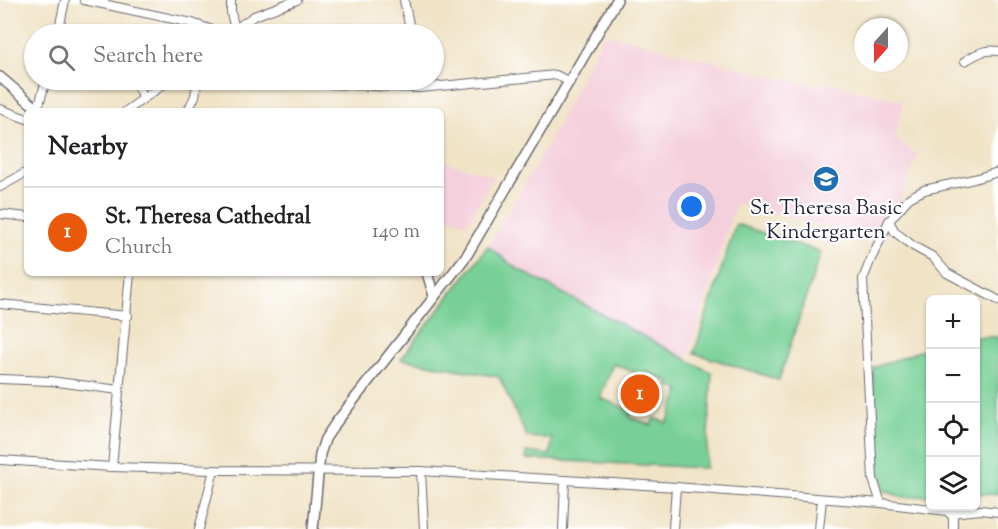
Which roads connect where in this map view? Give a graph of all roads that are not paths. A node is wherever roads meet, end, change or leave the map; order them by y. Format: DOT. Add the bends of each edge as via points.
graph roads {
  1 [pos="65,0"];
  2 [pos="84,0"];
  3 [pos="231,0"];
  4 [pos="297,0"];
  5 [pos="404,0"];
  6 [pos="614,2"];
  7 [pos="60,24"];
  8 [pos="196,24"];
  9 [pos="230,24"];
  10 [pos="242,24"];
  11 [pos="408,24"];
  12 [pos="998,51"];
  13 [pos="966,61"];
  14 [pos="0,77"];
  15 [pos="444,82"];
  16 [pos="570,82"];
  17 [pos="43,90"];
  18 [pos="140,90"];
  19 [pos="154,90"];
  20 [pos="196,90"];
  21 [pos="143,97"];
  22 [pos="36,108"];
  23 [pos="39,108"];
  24 [pos="130,108"];
  25 [pos="189,108"];
  26 [pos="0,109"];
  27 [pos="24,118"];
  28 [pos="998,172"];
  29 [pos="24,174"];
  30 [pos="0,187"];
  31 [pos="0,214"];
  32 [pos="24,217"];
  33 [pos="889,221"];
  34 [pos="130,276"];
  35 [pos="428,276"];
  36 [pos="434,296"];
  37 [pos="998,300"];
  38 [pos="0,304"];
  39 [pos="128,316"];
  40 [pos="0,379"];
  41 [pos="119,390"];
  42 [pos="0,459"];
  43 [pos="112,467"];
  44 [pos="214,470"];
  45 [pos="318,471"];
  46 [pos="422,471"];
  47 [pos="565,480"];
  48 [pos="676,487"];
  49 [pos="822,500"];
  50 [pos="881,503"];
  51 [pos="998,512"];
  52 [pos="950,513"];
  53 [pos="199,529"];
  54 [pos="313,529"];
  55 [pos="424,529"];
  56 [pos="563,529"];
  57 [pos="673,529"];
  58 [pos="819,529"];
  59 [pos="953,529"];
  1 -- 7 [label="street"];
  2 -- 8 [label="street"];
  3 -- 9 [label="street"];
  4 -- 10 [label="street"];
  5 -- 11 [label="street"];
  6 -- 16 [label="street"];
  12 -- 13 [label="street" via="975,54"];
  14 -- 22 [label="street"];
  15 -- 16 [label="street" via="556,75"];
  16 -- 36 [label="street" via="467,255"];
  17 -- 23 [label="street"];
  18 -- 21 [label="street"];
  19 -- 21 [label="street"];
  20 -- 25 [label="street"];
  21 -- 24 [label="street"];
  26 -- 27 [label="street"];
  28 -- 33 [label="street" via="916,194 902,203"];
  29 -- 30 [label="street"];
  31 -- 32 [label="street"];
  33 -- 37 [label="street" via="895,232 933,257 947,273"];
  33 -- 50 [label="street" via="863,279 872,468"];
  34 -- 39 [label="street"];
  35 -- 36 [label="street"];
  36 -- 45 [label="street" via="335,423 325,439"];
  38 -- 39 [label="street"];
  39 -- 41 [label="street"];
  40 -- 41 [label="street"];
  41 -- 43 [label="street"];
  42 -- 43 [label="street"];
  43 -- 44 [label="street"];
  44 -- 45 [label="street"];
  44 -- 53 [label="street"];
  45 -- 46 [label="street"];
  45 -- 54 [label="street"];
  46 -- 47 [label="street"];
  46 -- 55 [label="street"];
  47 -- 48 [label="street"];
  47 -- 56 [label="street"];
  48 -- 49 [label="street"];
  48 -- 57 [label="street"];
  49 -- 50 [label="street"];
  49 -- 58 [label="street"];
  50 -- 52 [label="street"];
  51 -- 52 [label="street"];
  52 -- 59 [label="street"];
}
